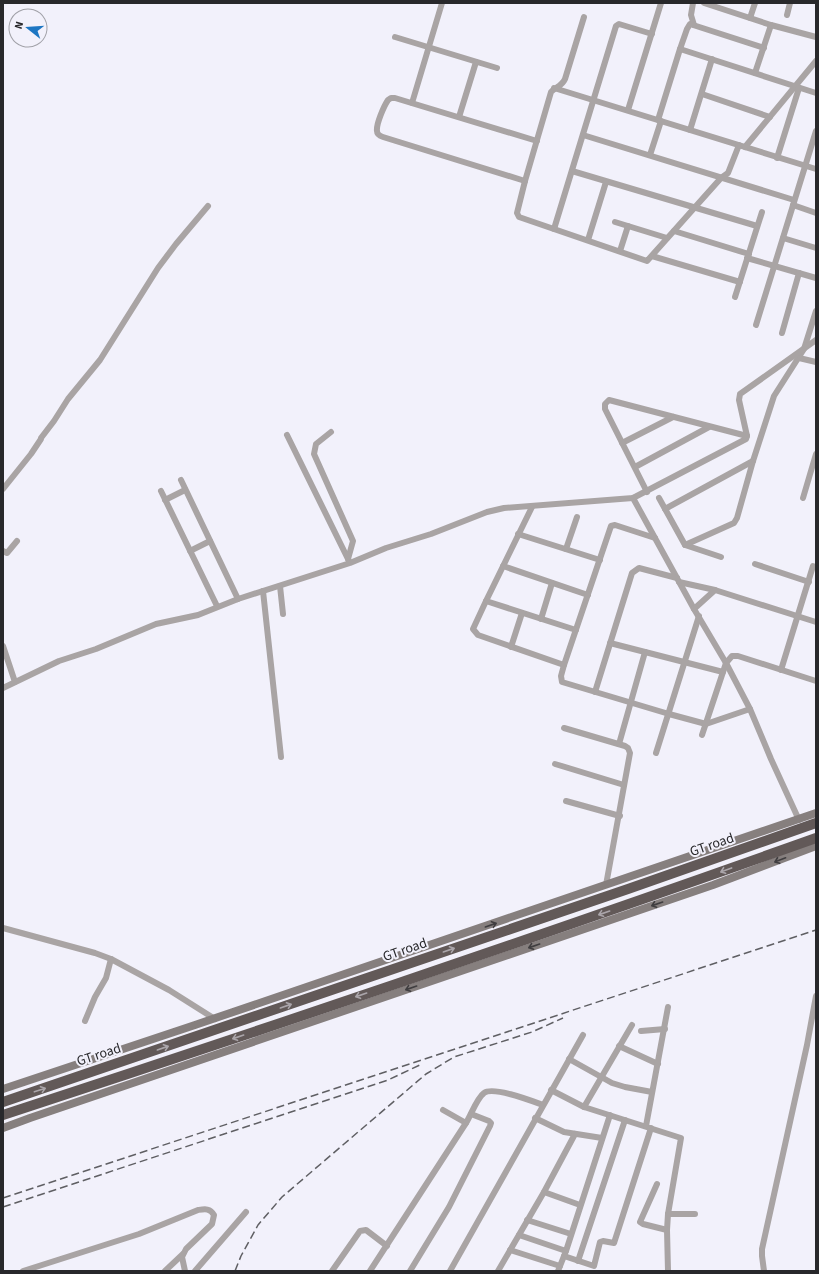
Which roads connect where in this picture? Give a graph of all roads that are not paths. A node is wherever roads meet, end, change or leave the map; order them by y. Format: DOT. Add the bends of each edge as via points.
graph roads {
  1 [pos="442,3"];
  2 [pos="661,3"];
  3 [pos="693,3"];
  4 [pos="704,3"];
  5 [pos="755,3"];
  6 [pos="790,3"];
  7 [pos="787,15"];
  8 [pos="584,17"];
  9 [pos="750,18"];
  10 [pos="772,24"];
  11 [pos="694,25"];
  12 [pos="652,34"];
  13 [pos="395,37"];
  14 [pos="816,37"];
  15 [pos="428,47"];
  16 [pos="764,48"];
  17 [pos="680,49"];
  18 [pos="712,59"];
  19 [pos="816,61"];
  20 [pos="476,62"];
  21 [pos="497,68"];
  22 [pos="755,73"];
  23 [pos="797,87"];
  24 [pos="554,88"];
  25 [pos="816,93"];
  26 [pos="702,94"];
  27 [pos="593,100"];
  28 [pos="412,103"];
  29 [pos="628,110"];
  30 [pos="459,117"];
  31 [pos="770,117"];
  32 [pos="659,120"];
  33 [pos="690,130"];
  34 [pos="816,131"];
  35 [pos="583,135"];
  36 [pos="537,141"];
  37 [pos="742,146"];
  38 [pos="650,155"];
  39 [pos="777,158"];
  40 [pos="805,166"];
  41 [pos="816,169"];
  42 [pos="572,171"];
  43 [pos="721,178"];
  44 [pos="525,181"];
  45 [pos="606,182"];
  46 [pos="794,203"];
  47 [pos="208,206"];
  48 [pos="694,208"];
  49 [pos="762,212"];
  50 [pos="816,213"];
  51 [pos="614,222"];
  52 [pos="628,226"];
  53 [pos="757,226"];
  54 [pos="554,229"];
  55 [pos="674,230"];
  56 [pos="667,238"];
  57 [pos="783,238"];
  58 [pos="588,240"];
  59 [pos="816,248"];
  60 [pos="620,251"];
  61 [pos="652,256"];
  62 [pos="748,256"];
  63 [pos="774,266"];
  64 [pos="799,273"];
  65 [pos="816,278"];
  66 [pos="740,282"];
  67 [pos="735,297"];
  68 [pos="816,310"];
  69 [pos="756,325"];
  70 [pos="782,333"];
  71 [pos="816,340"];
  72 [pos="804,349"];
  73 [pos="799,358"];
  74 [pos="816,362"];
  75 [pos="673,417"];
  76 [pos="710,427"];
  77 [pos="331,432"];
  78 [pos="287,435"];
  79 [pos="747,436"];
  80 [pos="622,443"];
  81 [pos="816,454"];
  82 [pos="753,462"];
  83 [pos="634,467"];
  84 [pos="180,480"];
  85 [pos="3,489"];
  86 [pos="185,490"];
  87 [pos="161,491"];
  88 [pos="647,492"];
  89 [pos="633,498"];
  90 [pos="659,498"];
  91 [pos="803,498"];
  92 [pos="165,500"];
  93 [pos="532,507"];
  94 [pos="665,509"];
  95 [pos="577,517"];
  96 [pos="518,534"];
  97 [pos="655,538"];
  98 [pos="16,541"];
  99 [pos="210,541"];
  100 [pos="686,546"];
  101 [pos="566,548"];
  102 [pos="190,551"];
  103 [pos="3,552"];
  104 [pos="721,557"];
  105 [pos="600,560"];
  106 [pos="349,561"];
  107 [pos="754,564"];
  108 [pos="503,566"];
  109 [pos="813,566"];
  110 [pos="678,580"];
  111 [pos="809,582"];
  112 [pos="552,583"];
  113 [pos="280,586"];
  114 [pos="715,590"];
  115 [pos="263,591"];
  116 [pos="588,596"];
  117 [pos="238,599"];
  118 [pos="486,601"];
  119 [pos="217,606"];
  120 [pos="694,609"];
  121 [pos="522,612"];
  122 [pos="283,614"];
  123 [pos="699,616"];
  124 [pos="798,616"];
  125 [pos="541,619"];
  126 [pos="816,622"];
  127 [pos="576,630"];
  128 [pos="610,643"];
  129 [pos="3,646"];
  130 [pos="511,647"];
  131 [pos="645,652"];
  132 [pos="685,661"];
  133 [pos="726,663"];
  134 [pos="564,665"];
  135 [pos="781,670"];
  136 [pos="723,672"];
  137 [pos="816,681"];
  138 [pos="15,682"];
  139 [pos="3,688"];
  140 [pos="595,692"];
  141 [pos="631,703"];
  142 [pos="750,709"];
  143 [pos="669,714"];
  144 [pos="706,724"];
  145 [pos="564,728"];
  146 [pos="702,736"];
  147 [pos="619,744"];
  148 [pos="656,753"];
  149 [pos="281,757"];
  150 [pos="555,764"];
  151 [pos="624,785"];
  152 [pos="566,801"];
  153 [pos="816,813"];
  154 [pos="620,816"];
  155 [pos="799,820"];
  156 [pos="816,823"];
  157 [pos="816,838"];
  158 [pos="816,846"];
  159 [pos="606,885"];
  160 [pos="3,928"];
  161 [pos="111,959"];
  162 [pos="816,1001"];
  163 [pos="668,1007"];
  164 [pos="215,1019"];
  165 [pos="85,1021"];
  166 [pos="632,1025"];
  167 [pos="665,1029"];
  168 [pos="641,1030"];
  169 [pos="582,1035"];
  170 [pos="619,1046"];
  171 [pos="569,1059"];
  172 [pos="658,1064"];
  173 [pos="601,1078"];
  174 [pos="3,1089"];
  175 [pos="551,1090"];
  176 [pos="652,1092"];
  177 [pos="3,1102"];
  178 [pos="542,1105"];
  179 [pos="584,1107"];
  180 [pos="443,1110"];
  181 [pos="471,1114"];
  182 [pos="3,1115"];
  183 [pos="610,1115"];
  184 [pos="535,1118"];
  185 [pos="625,1120"];
  186 [pos="466,1123"];
  187 [pos="648,1127"];
  188 [pos="3,1128"];
  189 [pos="575,1134"];
  190 [pos="602,1138"];
  191 [pos="657,1184"];
  192 [pos="544,1192"];
  193 [pos="580,1205"];
  194 [pos="246,1212"];
  195 [pos="668,1214"];
  196 [pos="695,1214"];
  197 [pos="527,1220"];
  198 [pos="667,1230"];
  199 [pos="571,1234"];
  200 [pos="519,1235"];
  201 [pos="387,1246"];
  202 [pos="510,1250"];
  203 [pos="183,1254"];
  204 [pos="565,1254"];
  205 [pos="578,1261"];
  206 [pos="559,1269"];
  207 [pos="27,1270"];
  208 [pos="165,1271"];
  209 [pos="185,1271"];
  210 [pos="195,1271"];
  211 [pos="332,1271"];
  212 [pos="370,1271"];
  213 [pos="410,1271"];
  214 [pos="450,1271"];
  215 [pos="498,1271"];
  216 [pos="668,1271"];
  217 [pos="764,1271"];
  1 -- 15 [label="street"];
  2 -- 12 [label="street"];
  3 -- 11 [label="street" via="691,15"];
  4 -- 9 [label="street"];
  5 -- 9 [label="street"];
  6 -- 7 [label="street"];
  8 -- 24 [label="street" via="565,79"];
  9 -- 10 [label="street"];
  10 -- 14 [label="street"];
  10 -- 16 [label="street"];
  11 -- 16 [label="street"];
  11 -- 17 [label="street" via="688,26"];
  12 -- 27 [label="street" via="617,24"];
  12 -- 29 [label="street"];
  13 -- 15 [label="street"];
  15 -- 20 [label="street"];
  15 -- 28 [label="street"];
  16 -- 22 [label="street"];
  17 -- 18 [label="street"];
  17 -- 32 [label="street"];
  18 -- 22 [label="street"];
  18 -- 26 [label="street"];
  19 -- 23 [label="street"];
  20 -- 21 [label="street"];
  20 -- 30 [label="street"];
  22 -- 23 [label="street"];
  23 -- 25 [label="street"];
  23 -- 31 [label="street"];
  23 -- 39 [label="street"];
  24 -- 27 [label="street"];
  24 -- 36 [label="street"];
  26 -- 31 [label="street"];
  26 -- 33 [label="street"];
  27 -- 29 [label="street"];
  27 -- 35 [label="street"];
  28 -- 30 [label="street"];
  28 -- 44 [label="street" via="395,98 388,100 377,126 378,135"];
  29 -- 32 [label="street"];
  30 -- 36 [label="street"];
  31 -- 37 [label="street"];
  32 -- 33 [label="street"];
  32 -- 38 [label="street"];
  33 -- 37 [label="street"];
  34 -- 40 [label="street"];
  35 -- 38 [label="street"];
  35 -- 42 [label="street"];
  36 -- 44 [label="street"];
  37 -- 39 [label="street"];
  37 -- 43 [label="street" via="728,173"];
  38 -- 43 [label="street"];
  39 -- 40 [label="street"];
  40 -- 41 [label="street"];
  40 -- 46 [label="street"];
  42 -- 45 [label="street"];
  42 -- 54 [label="street"];
  43 -- 46 [label="street"];
  43 -- 48 [label="street"];
  44 -- 54 [label="street" via="518,216"];
  45 -- 48 [label="street"];
  45 -- 58 [label="street"];
  46 -- 50 [label="street"];
  46 -- 57 [label="street"];
  47 -- 85 [label="street" via="158,268 100,360"];
  48 -- 53 [label="street"];
  48 -- 55 [label="street"];
  49 -- 53 [label="street"];
  51 -- 52 [label="street"];
  52 -- 56 [label="street"];
  52 -- 60 [label="street"];
  53 -- 62 [label="street"];
  54 -- 58 [label="street"];
  55 -- 56 [label="street"];
  55 -- 62 [label="street"];
  56 -- 61 [label="street"];
  57 -- 59 [label="street"];
  57 -- 63 [label="street"];
  58 -- 60 [label="street"];
  60 -- 61 [label="street" via="645,261"];
  61 -- 66 [label="street"];
  62 -- 63 [label="street"];
  62 -- 66 [label="street"];
  63 -- 64 [label="street"];
  63 -- 69 [label="street"];
  64 -- 65 [label="street"];
  64 -- 70 [label="street"];
  66 -- 67 [label="street"];
  68 -- 72 [label="street"];
  71 -- 72 [label="street"];
  72 -- 73 [label="street"];
  72 -- 79 [label="street" via="740,394"];
  73 -- 74 [label="street"];
  73 -- 82 [label="street" via="774,396"];
  75 -- 76 [label="street"];
  75 -- 80 [label="street"];
  75 -- 80 [label="street" via="609,400 605,404 605,409"];
  76 -- 79 [label="street"];
  76 -- 83 [label="street"];
  77 -- 106 [label="street" via="316,444 314,454 353,541"];
  78 -- 106 [label="street"];
  79 -- 88 [label="street" via="744,440"];
  80 -- 83 [label="street"];
  81 -- 91 [label="street"];
  82 -- 94 [label="street"];
  82 -- 100 [label="street" via="736,521"];
  83 -- 88 [label="street"];
  84 -- 86 [label="street"];
  86 -- 92 [label="street"];
  86 -- 99 [label="street"];
  87 -- 92 [label="street"];
  88 -- 89 [label="street"];
  89 -- 93 [label="street"];
  89 -- 97 [label="street"];
  90 -- 94 [label="street"];
  92 -- 102 [label="street"];
  93 -- 96 [label="street"];
  93 -- 106 [label="street" via="504,508 487,512"];
  94 -- 100 [label="street"];
  95 -- 101 [label="street"];
  96 -- 101 [label="street"];
  96 -- 108 [label="street"];
  97 -- 105 [label="street" via="612,526"];
  97 -- 110 [label="street"];
  98 -- 103 [label="street" via="7,553"];
  99 -- 102 [label="street"];
  99 -- 117 [label="street"];
  100 -- 104 [label="street"];
  101 -- 105 [label="street"];
  102 -- 119 [label="street"];
  105 -- 116 [label="street"];
  106 -- 113 [label="street"];
  107 -- 111 [label="street"];
  108 -- 112 [label="street"];
  108 -- 118 [label="street"];
  109 -- 111 [label="street"];
  110 -- 114 [label="street"];
  110 -- 120 [label="street"];
  110 -- 128 [label="street" via="639,568 634,570"];
  111 -- 124 [label="street"];
  112 -- 116 [label="street"];
  112 -- 125 [label="street"];
  113 -- 115 [label="street"];
  113 -- 122 [label="street"];
  114 -- 120 [label="street"];
  114 -- 124 [label="street"];
  115 -- 117 [label="street"];
  115 -- 149 [label="street"];
  116 -- 127 [label="street"];
  117 -- 119 [label="street"];
  118 -- 121 [label="street"];
  118 -- 130 [label="street" via="474,626 475,632"];
  119 -- 138 [label="street" via="198,615 156,624 59,661"];
  120 -- 123 [label="street"];
  121 -- 125 [label="street"];
  121 -- 130 [label="street"];
  123 -- 132 [label="street"];
  123 -- 133 [label="street"];
  124 -- 126 [label="street"];
  124 -- 135 [label="street"];
  125 -- 127 [label="street"];
  127 -- 134 [label="street"];
  128 -- 131 [label="street"];
  128 -- 140 [label="street"];
  129 -- 138 [label="street"];
  130 -- 134 [label="street"];
  131 -- 132 [label="street"];
  131 -- 141 [label="street"];
  132 -- 136 [label="street"];
  132 -- 143 [label="street"];
  133 -- 135 [label="street" via="734,655"];
  133 -- 136 [label="street"];
  133 -- 142 [label="street"];
  134 -- 140 [label="street" via="562,682"];
  135 -- 137 [label="street"];
  136 -- 144 [label="street"];
  138 -- 139 [label="street"];
  140 -- 141 [label="street"];
  141 -- 143 [label="street"];
  141 -- 147 [label="street"];
  142 -- 144 [label="street"];
  142 -- 155 [label="street"];
  143 -- 144 [label="street"];
  143 -- 148 [label="street"];
  144 -- 146 [label="street"];
  145 -- 147 [label="street"];
  147 -- 151 [label="street" via="628,748 630,753"];
  150 -- 151 [label="street"];
  151 -- 154 [label="street"];
  152 -- 154 [label="street"];
  153 -- 155 [label="main road"];
  154 -- 159 [label="street"];
  155 -- 159 [label="main road"];
  177 -- 156 [label="highway, GT road, one-way" via="628,890"];
  157 -- 182 [label="highway, GT road, one-way" via="608,911"];
  158 -- 188 [label="main road, one-way" via="713,885"];
  164 -- 159 [label="main road, one-way"];
  160 -- 161 [label="street"];
  161 -- 164 [label="street" via="169,990"];
  161 -- 165 [label="street" via="106,978"];
  162 -- 217 [label="street" via="762,1249"];
  163 -- 167 [label="street"];
  164 -- 174 [label="main road"];
  166 -- 170 [label="street"];
  167 -- 168 [label="street"];
  167 -- 172 [label="street"];
  169 -- 171 [label="street"];
  170 -- 172 [label="street"];
  170 -- 173 [label="street"];
  171 -- 173 [label="street"];
  171 -- 175 [label="street"];
  172 -- 176 [label="street"];
  173 -- 176 [label="street" via="618,1085"];
  173 -- 179 [label="street"];
  175 -- 178 [label="street"];
  175 -- 179 [label="street"];
  176 -- 187 [label="street"];
  178 -- 181 [label="street" via="512,1095 487,1091 479,1098"];
  178 -- 184 [label="street"];
  179 -- 183 [label="street"];
  180 -- 186 [label="street"];
  181 -- 186 [label="street"];
  181 -- 213 [label="street" via="489,1121 490,1126 449,1207"];
  183 -- 185 [label="street"];
  183 -- 190 [label="street"];
  184 -- 189 [label="street" via="564,1132"];
  184 -- 214 [label="street"];
  185 -- 187 [label="street"];
  185 -- 205 [label="street"];
  186 -- 201 [label="street"];
  187 -- 195 [label="street" via="681,1138"];
  187 -- 205 [label="street" via="614,1243 600,1242 594,1266"];
  189 -- 190 [label="street"];
  189 -- 192 [label="street"];
  190 -- 193 [label="street"];
  191 -- 198 [label="street" via="640,1222"];
  192 -- 193 [label="street"];
  192 -- 197 [label="street"];
  193 -- 199 [label="street"];
  194 -- 210 [label="street"];
  195 -- 196 [label="street"];
  195 -- 198 [label="street"];
  197 -- 199 [label="street"];
  197 -- 200 [label="street"];
  198 -- 216 [label="street"];
  199 -- 204 [label="street"];
  200 -- 202 [label="street"];
  200 -- 204 [label="street"];
  201 -- 211 [label="street" via="366,1230 362,1230"];
  201 -- 212 [label="street"];
  202 -- 206 [label="street"];
  202 -- 215 [label="street"];
  203 -- 207 [label="street" via="212,1224 214,1215 209,1209 198,1210 139,1234"];
  203 -- 208 [label="street"];
  203 -- 209 [label="street"];
  204 -- 205 [label="street"];
  204 -- 206 [label="street"];
}
